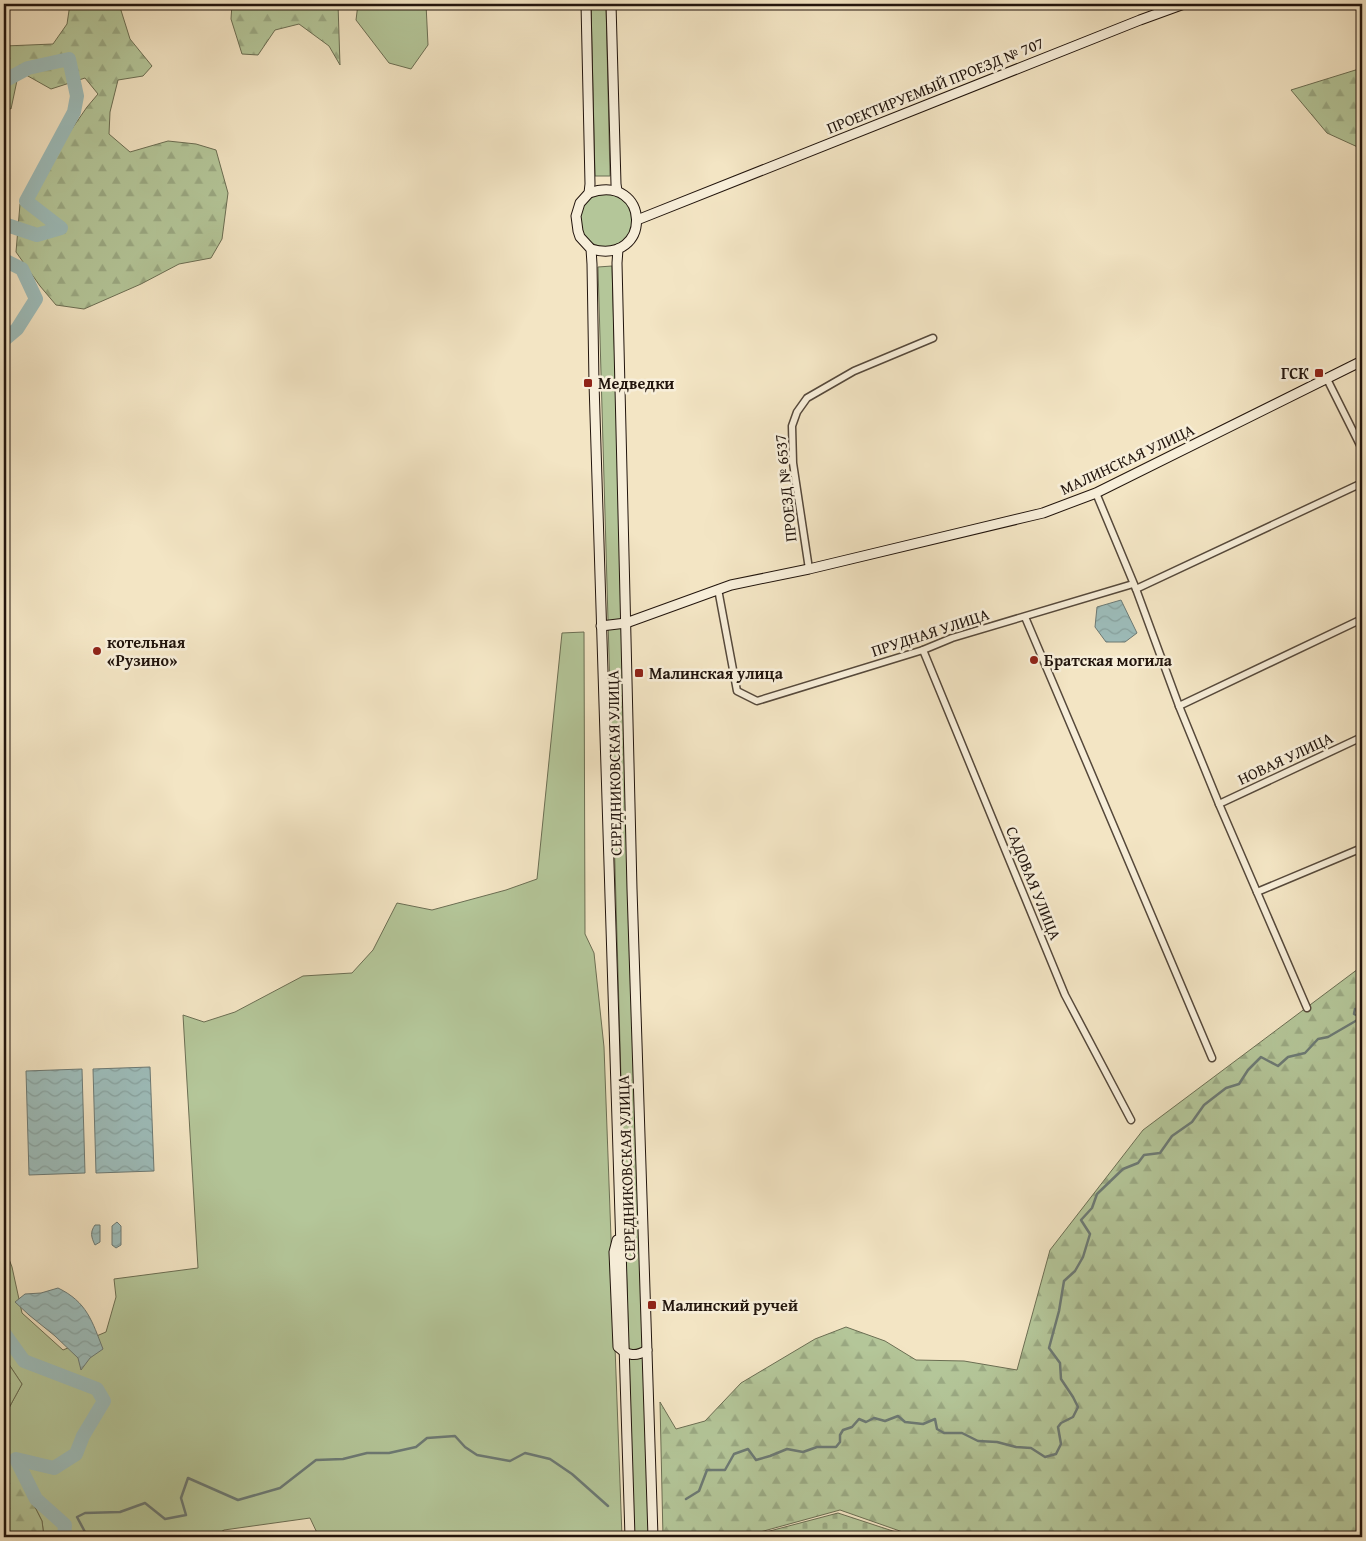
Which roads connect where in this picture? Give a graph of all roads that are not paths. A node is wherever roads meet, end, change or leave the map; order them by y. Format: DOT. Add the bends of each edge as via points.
graph roads {
  1 [pos="586,4"];
  2 [pos="611,4"];
  3 [pos="1184,4"];
  4 [pos="617,191"];
  5 [pos="589,193"];
  6 [pos="637,220"];
  7 [pos="591,249"];
  8 [pos="618,249"];
  9 [pos="933,338"];
  10 [pos="1362,361"];
  11 [pos="1327,380"];
  12 [pos="1362,450"];
  13 [pos="1362,483"];
  14 [pos="1096,493"];
  15 [pos="809,569"];
  16 [pos="1134,587"];
  17 [pos="718,589"];
  18 [pos="1025,617"];
  19 [pos="1362,619"];
  20 [pos="626,623"];
  21 [pos="602,626"];
  22 [pos="923,650"];
  23 [pos="1179,706"];
  24 [pos="1362,737"];
  25 [pos="1219,804"];
  26 [pos="1362,848"];
  27 [pos="1257,892"];
  28 [pos="1307,1008"];
  29 [pos="1212,1058"];
  30 [pos="1131,1120"];
  31 [pos="647,1350"];
  32 [pos="624,1352"];
  33 [pos="630,1537"];
  34 [pos="653,1537"];
  1 -- 5 [label="street"];
  2 -- 4 [label="street"];
  3 -- 6 [label="street, ПРОЕКТИРУЕМЫЙ ПРОЕЗД № 707"];
  4 -- 5 [label="street" via="604,189"];
  4 -- 6 [label="street" via="630,200"];
  5 -- 7 [label="street" via="576,216 578,231"];
  6 -- 8 [label="street" via="629,242"];
  7 -- 8 [label="street" via="607,252"];
  7 -- 21 [label="street, СЕРЕДНИКОВСКАЯ УЛИЦА"];
  8 -- 20 [label="street, СЕРЕДНИКОВСКАЯ УЛИЦА"];
  9 -- 15 [label="street, ПРОЕЗД № 6537" via="854,371 808,398 797,412 792,426 793,463"];
  10 -- 11 [label="street, МАЛИНСКАЯ УЛИЦА"];
  11 -- 12 [label="street"];
  11 -- 14 [label="street, МАЛИНСКАЯ УЛИЦА"];
  13 -- 16 [label="street, ПРУДНАЯ УЛИЦА"];
  14 -- 15 [label="street, МАЛИНСКАЯ УЛИЦА" via="1043,513"];
  14 -- 16 [label="street"];
  15 -- 17 [label="street, МАЛИНСКАЯ УЛИЦА"];
  16 -- 18 [label="street, ПРУДНАЯ УЛИЦА"];
  16 -- 23 [label="street"];
  17 -- 20 [label="street, МАЛИНСКАЯ УЛИЦА"];
  17 -- 22 [label="street, ПРУДНАЯ УЛИЦА" via="737,691 756,701"];
  18 -- 22 [label="street, ПРУДНАЯ УЛИЦА"];
  18 -- 29 [label="street"];
  19 -- 23 [label="street"];
  20 -- 21 [label="street, МАЛИНСКАЯ УЛИЦА"];
  20 -- 31 [label="street, СЕРЕДНИКОВСКАЯ УЛИЦА"];
  21 -- 32 [label="street, СЕРЕДНИКОВСКАЯ УЛИЦА"];
  22 -- 30 [label="street, САДОВАЯ УЛИЦА" via="1065,995"];
  23 -- 25 [label="street"];
  24 -- 25 [label="street, НОВАЯ УЛИЦА"];
  25 -- 27 [label="street"];
  26 -- 27 [label="street"];
  27 -- 28 [label="street"];
  31 -- 32 [label="street" via="631,1356"];
  31 -- 34 [label="street, СЕРЕДНИКОВСКАЯ УЛИЦА"];
  32 -- 33 [label="street, СЕРЕДНИКОВСКАЯ УЛИЦА"];
}
